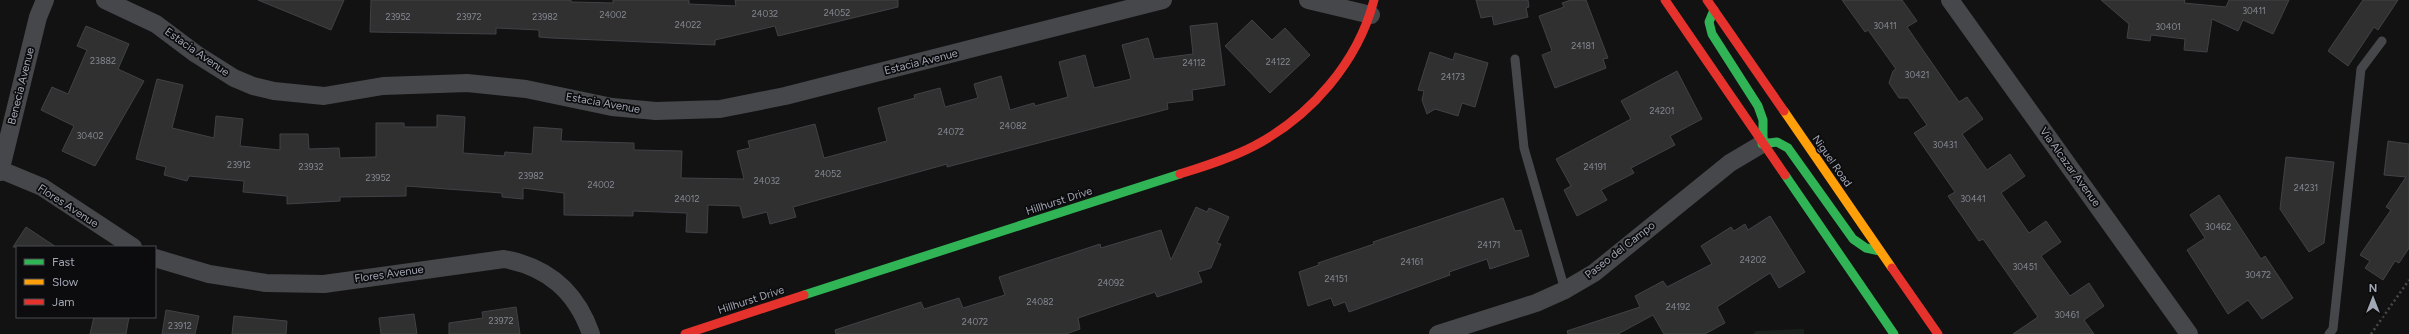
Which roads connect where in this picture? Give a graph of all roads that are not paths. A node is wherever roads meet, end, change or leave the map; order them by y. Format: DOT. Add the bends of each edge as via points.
graph roads {
  1 [pos="45,0"];
  2 [pos="105,0"];
  3 [pos="1163,0"];
  4 [pos="1308,0"];
  5 [pos="1665,0"];
  6 [pos="1707,0"];
  7 [pos="1950,0"];
  8 [pos="1372,8"];
  9 [pos="1714,10"];
  10 [pos="2382,41"];
  11 [pos="1515,59"];
  12 [pos="1762,144"];
  13 [pos="0,171"];
  14 [pos="131,246"];
  15 [pos="1881,251"];
  16 [pos="156,258"];
  17 [pos="1565,290"];
  18 [pos="591,334"];
  19 [pos="685,334"];
  20 [pos="1438,334"];
  21 [pos="1894,334"];
  22 [pos="1938,334"];
  23 [pos="2189,334"];
  24 [pos="2329,334"];
  1 -- 13 [label="street, Benecia Avenue" via="38,17"];
  2 -- 3 [label="street, Estacia Avenue" via="156,24 234,78 252,86 274,91 324,96 383,86 467,83 526,89 612,107 656,111 720,109 785,96"];
  4 -- 8 [label="street"];
  5 -- 12 [label="main road"];
  6 -- 9 [label="main road, Niguel Road"];
  7 -- 23 [label="street, Via Alcazar Avenue"];
  8 -- 19 [label="main road, Hillhurst Drive" via="1346,65 1307,109 1260,143 1210,164"];
  9 -- 12 [label="main road" via="1710,22 1712,34 1758,106 1763,120"];
  9 -- 15 [label="main road, Niguel Road"];
  10 -- 24 [label="lane" via="2361,69 2333,329"];
  11 -- 17 [label="lane" via="1524,148"];
  12 -- 15 [label="main road" via="1777,142 1788,148 1853,239 1866,248"];
  12 -- 17 [label="street, Paseo del Campo" via="1730,163 1594,273"];
  12 -- 21 [label="main road"];
  13 -- 14 [label="street, Flores Avenue" via="42,187"];
  15 -- 22 [label="main road, Niguel Road"];
  16 -- 18 [label="street, Flores Avenue" via="209,274 266,283 324,284 504,259 527,263 549,275 565,290 578,307"];
  17 -- 20 [label="street, Paseo del Campo" via="1536,303"];
}
